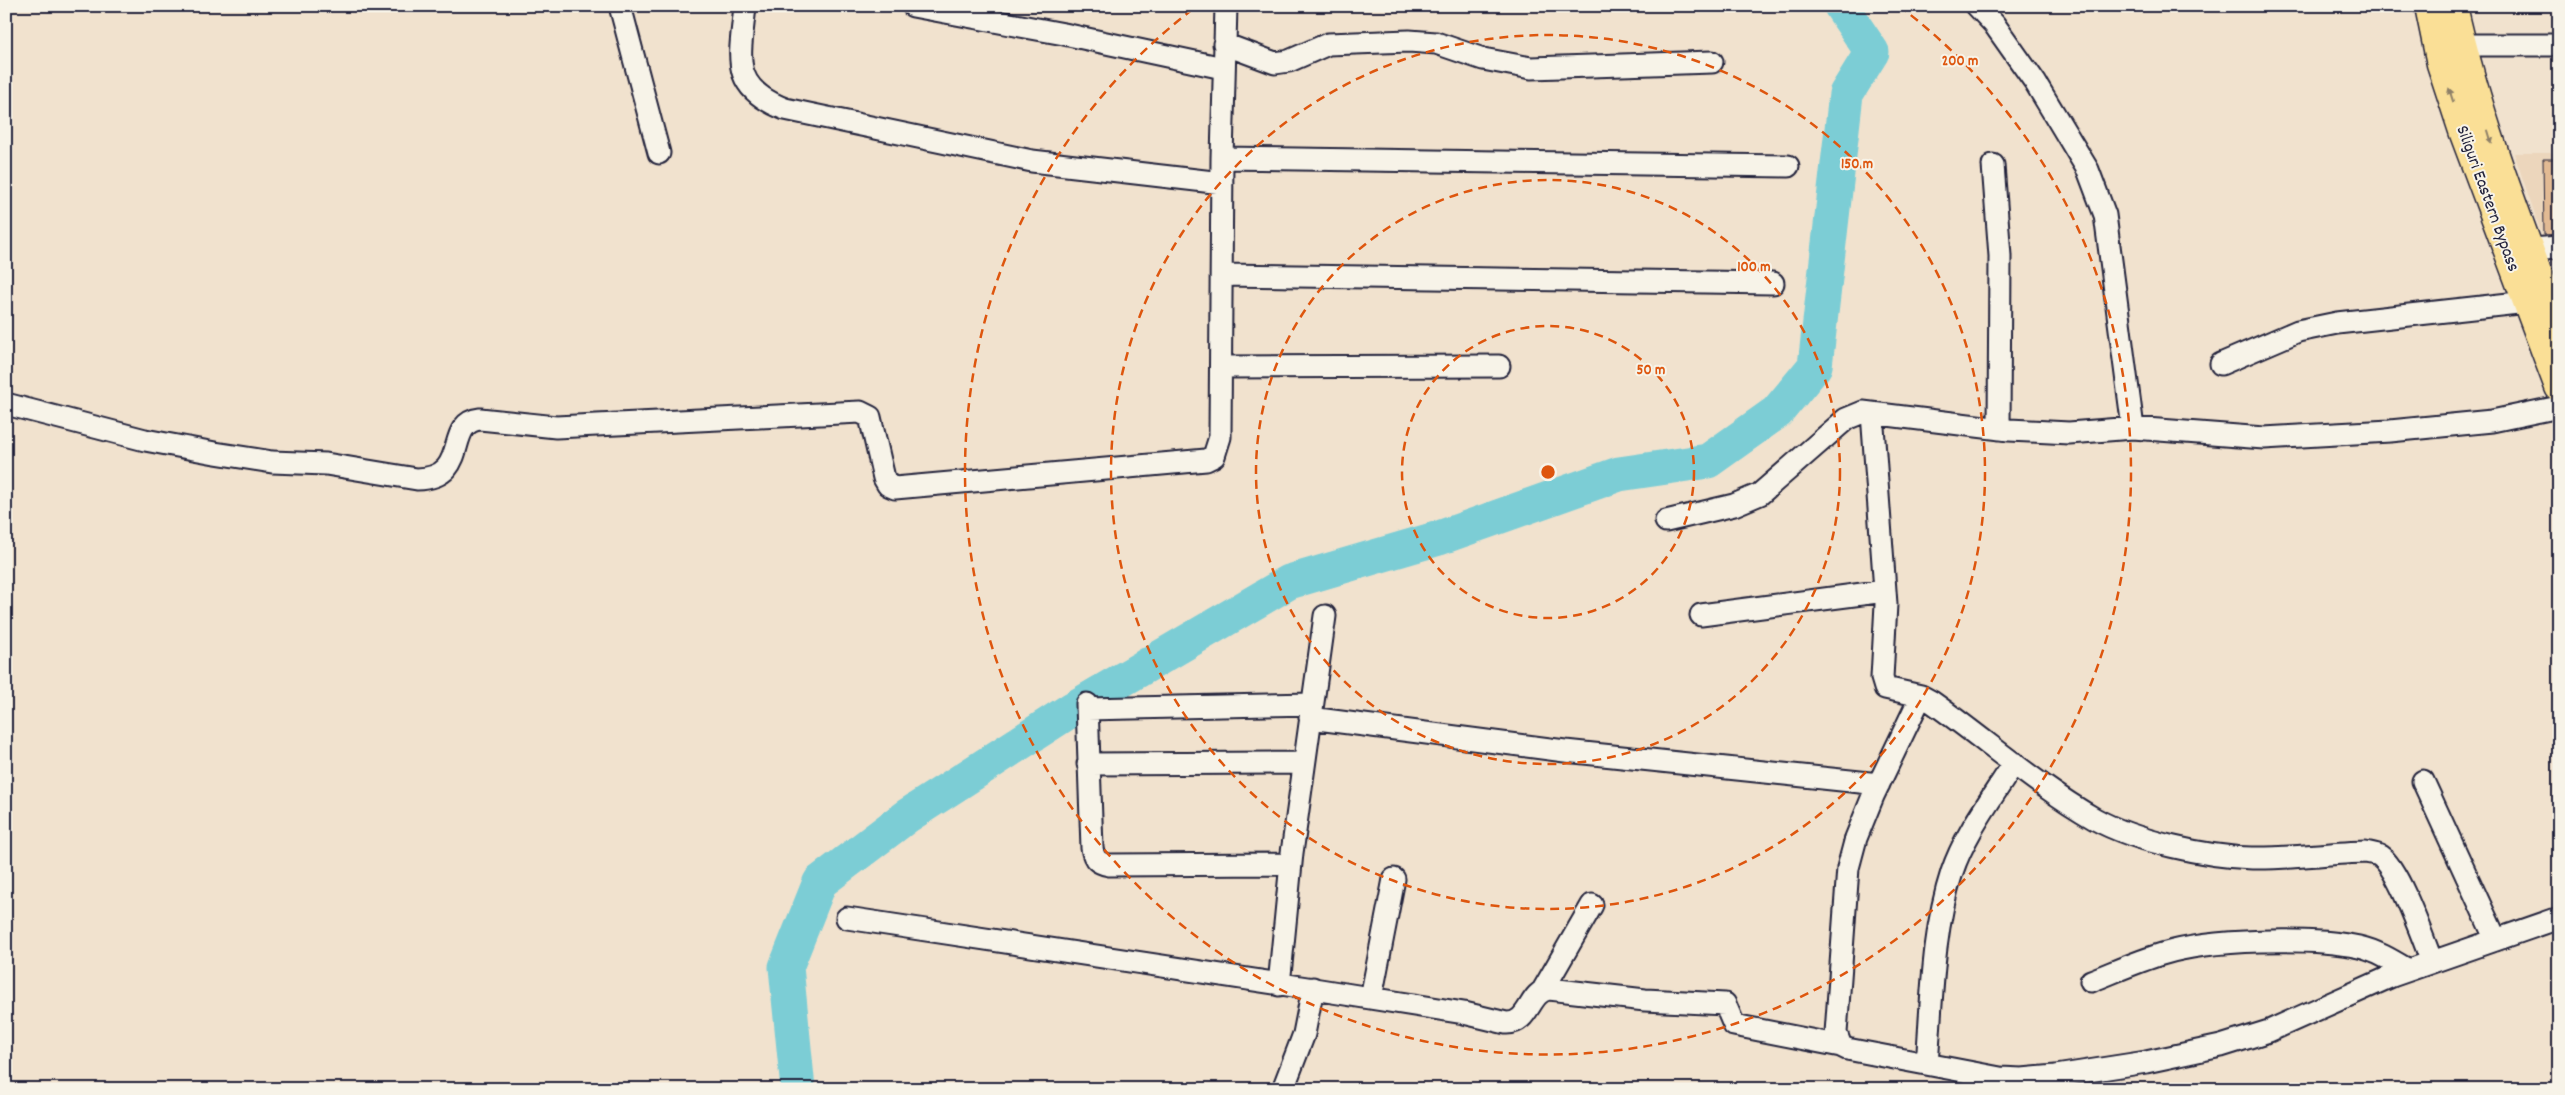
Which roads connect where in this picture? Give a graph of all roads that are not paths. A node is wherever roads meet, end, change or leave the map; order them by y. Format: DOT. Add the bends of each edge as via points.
graph roads {
  1 [pos="620,6"];
  2 [pos="745,6"];
  3 [pos="913,6"];
  4 [pos="1226,6"];
  5 [pos="1977,6"];
  6 [pos="2429,6"];
  7 [pos="2453,6"];
  8 [pos="1224,44"];
  9 [pos="2462,45"];
  10 [pos="2559,45"];
  11 [pos="1712,62"];
  12 [pos="1223,68"];
  13 [pos="659,153"];
  14 [pos="1222,158"];
  15 [pos="1993,165"];
  16 [pos="1788,166"];
  17 [pos="1222,183"];
  18 [pos="2559,247"];
  19 [pos="2529,249"];
  20 [pos="1222,275"];
  21 [pos="1773,283"];
  22 [pos="2527,302"];
  23 [pos="2559,329"];
  24 [pos="2221,364"];
  25 [pos="1499,366"];
  26 [pos="1222,367"];
  27 [pos="2559,387"];
  28 [pos="6,404"];
  29 [pos="2559,407"];
  30 [pos="1872,413"];
  31 [pos="2000,428"];
  32 [pos="2133,428"];
  33 [pos="1666,521"];
  34 [pos="1886,591"];
  35 [pos="1701,615"];
  36 [pos="1325,616"];
  37 [pos="1921,696"];
  38 [pos="1311,711"];
  39 [pos="1304,763"];
  40 [pos="2014,763"];
  41 [pos="1088,764"];
  42 [pos="2423,781"];
  43 [pos="1879,784"];
  44 [pos="1291,864"];
  45 [pos="1394,879"];
  46 [pos="1592,906"];
  47 [pos="847,918"];
  48 [pos="2559,918"];
  49 [pos="2496,940"];
  50 [pos="2439,960"];
  51 [pos="2408,970"];
  52 [pos="2091,981"];
  53 [pos="1279,985"];
  54 [pos="1312,988"];
  55 [pos="1543,990"];
  56 [pos="1371,998"];
  57 [pos="1841,1046"];
  58 [pos="1927,1064"];
  59 [pos="2022,1084"];
  60 [pos="1283,1089"];
  1 -- 13 [label="street"];
  2 -- 17 [label="street" via="741,65 744,80 761,97 785,109 1032,162"];
  3 -- 12 [label="street"];
  4 -- 8 [label="street"];
  5 -- 32 [label="street" via="1994,24 2035,82 2088,170 2105,215"];
  22 -- 6 [label="main road, Siliguri Eastern Bypass, one-way" via="2463,131 2441,64"];
  7 -- 9 [label="main road, Siliguri Eastern Bypass"];
  8 -- 11 [label="street" via="1275,63 1289,61 1328,44 1409,41 1436,43 1483,60 1531,68"];
  8 -- 12 [label="street"];
  9 -- 10 [label="street"];
  9 -- 19 [label="main road, Siliguri Eastern Bypass, one-way" via="2496,158"];
  12 -- 14 [label="street"];
  14 -- 16 [label="street"];
  14 -- 17 [label="street"];
  15 -- 31 [label="street" via="2000,256"];
  17 -- 20 [label="street"];
  18 -- 19 [label="street"];
  19 -- 23 [label="main road, Siliguri Eastern Bypass"];
  20 -- 21 [label="street"];
  20 -- 26 [label="street"];
  22 -- 24 [label="street" via="2337,323 2298,331"];
  22 -- 27 [label="main road, Siliguri Eastern Bypass"];
  25 -- 26 [label="street"];
  26 -- 28 [label="street" via="1220,437 1214,456 1206,460 904,489 888,485 872,422 870,417 860,412 565,427 472,420 463,426 451,463 444,472 417,479 326,464 272,462 145,440"];
  29 -- 32 [label="street" via="2492,421 2323,436 2264,438"];
  30 -- 31 [label="street"];
  30 -- 33 [label="street" via="1854,414 1846,419 1760,494 1734,506"];
  30 -- 34 [label="street"];
  31 -- 32 [label="street" via="2069,433"];
  34 -- 35 [label="street"];
  34 -- 37 [label="street" via="1882,684 1889,690"];
  36 -- 38 [label="street"];
  37 -- 40 [label="street"];
  37 -- 43 [label="street"];
  38 -- 39 [label="street"];
  38 -- 41 [label="street" via="1087,706"];
  38 -- 43 [label="street" via="1574,752"];
  39 -- 41 [label="street"];
  39 -- 44 [label="street"];
  40 -- 50 [label="street" via="2096,819 2148,840 2216,855 2253,858 2365,852 2380,856 2389,866"];
  40 -- 58 [label="street" via="1952,871 1939,926"];
  41 -- 44 [label="street" via="1092,848 1094,858 1100,863"];
  42 -- 49 [label="street"];
  43 -- 57 [label="street" via="1856,838 1848,868 1836,1032"];
  44 -- 53 [label="street"];
  45 -- 56 [label="street"];
  46 -- 55 [label="street"];
  47 -- 53 [label="street"];
  48 -- 49 [label="street"];
  49 -- 50 [label="street"];
  50 -- 51 [label="street"];
  51 -- 52 [label="street" via="2361,948 2337,944 2237,943 2163,953"];
  51 -- 59 [label="street" via="2269,1031 2221,1046"];
  53 -- 54 [label="street"];
  54 -- 56 [label="street"];
  54 -- 60 [label="street" via="1304,1034"];
  55 -- 56 [label="street" via="1522,1018 1513,1023"];
  55 -- 57 [label="street" via="1725,1004 1734,1026"];
  57 -- 58 [label="street"];
  58 -- 59 [label="street"];
}
